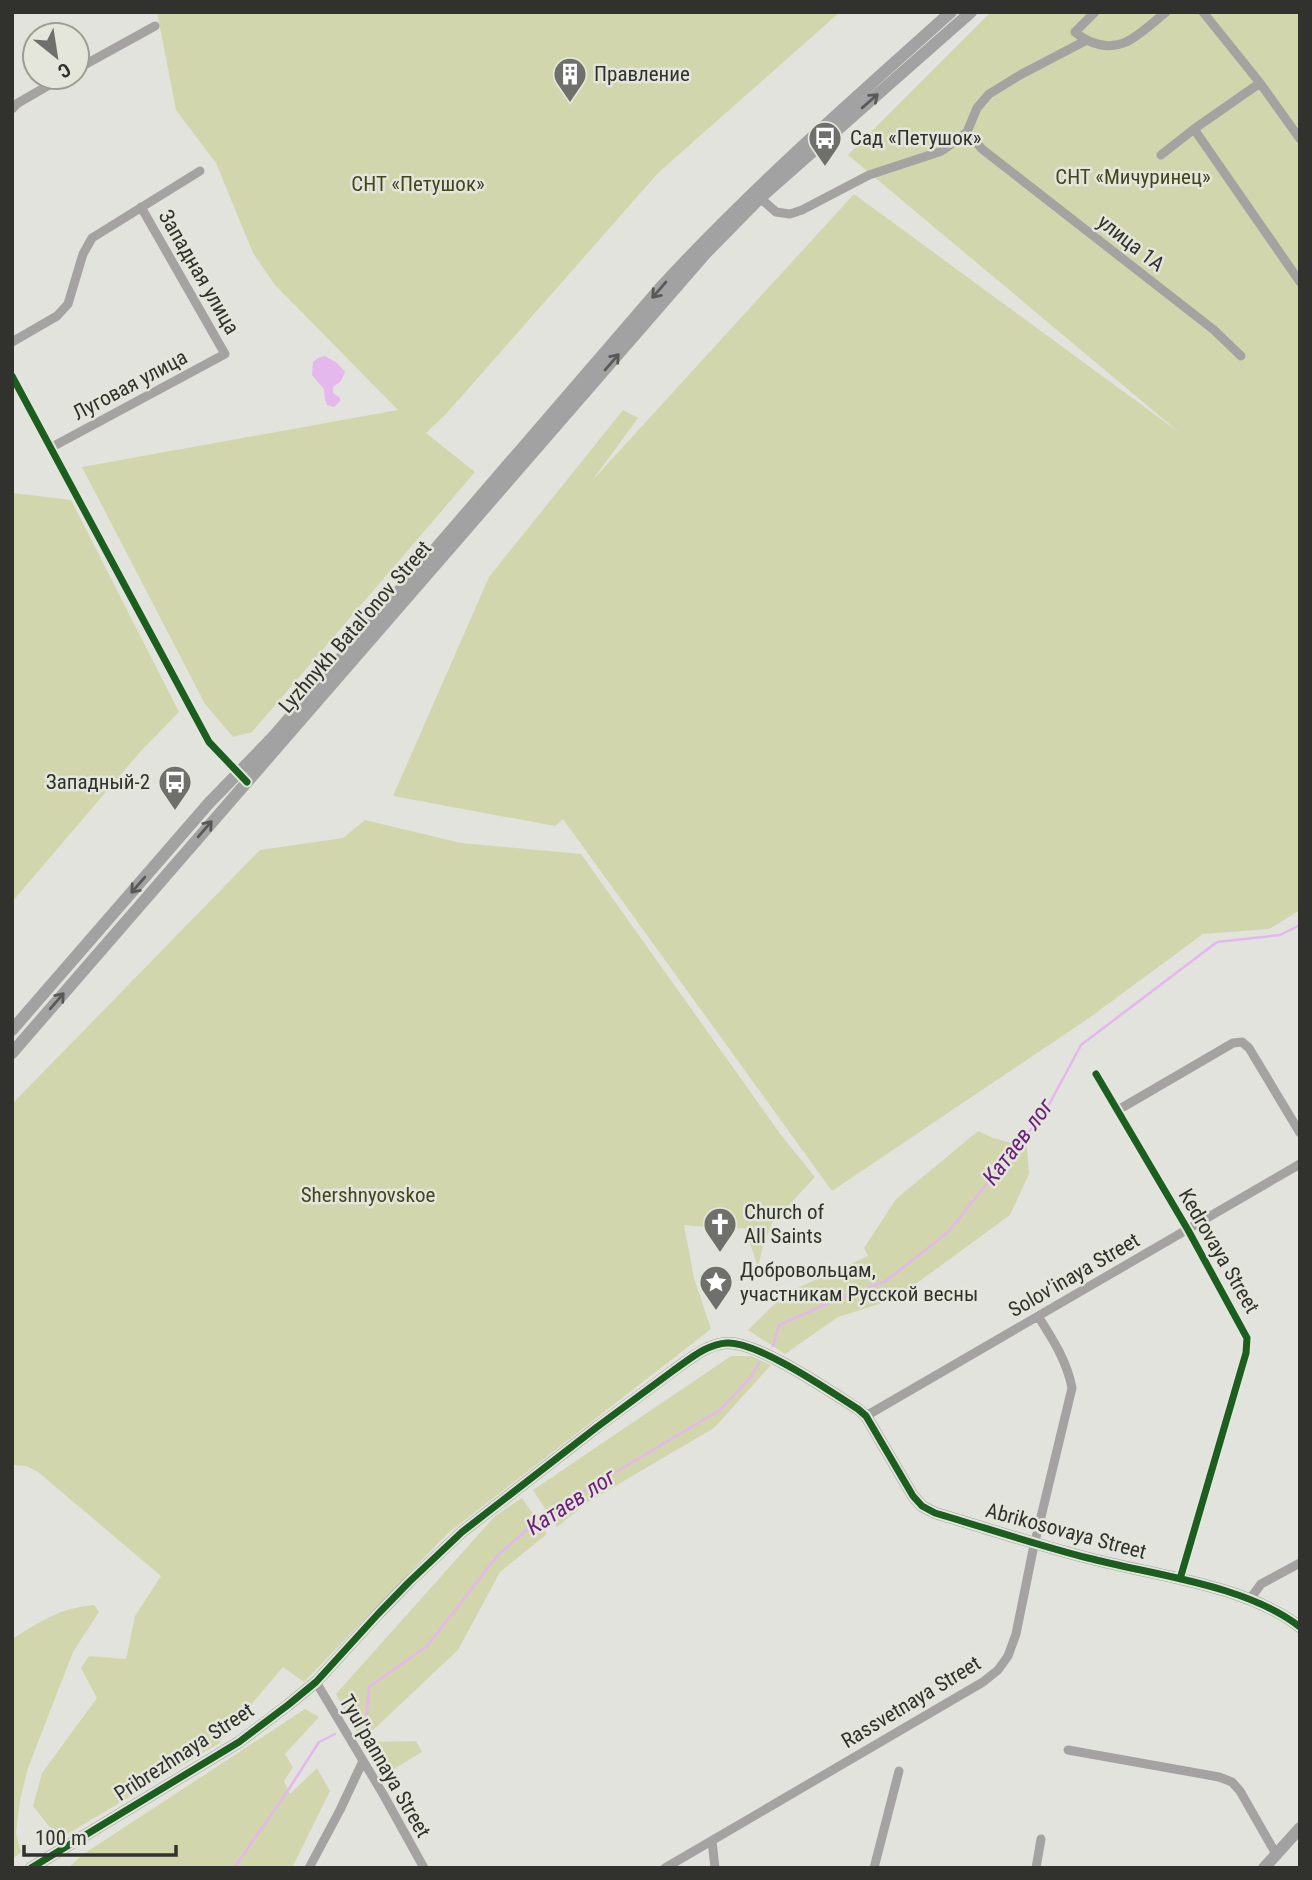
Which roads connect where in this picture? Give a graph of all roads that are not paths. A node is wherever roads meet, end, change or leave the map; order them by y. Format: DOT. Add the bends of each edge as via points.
graph roads {
  1 [pos="951,12"];
  2 [pos="971,12"];
  3 [pos="1095,12"];
  4 [pos="1167,12"];
  5 [pos="1203,12"];
  6 [pos="155,26"];
  7 [pos="1085,41"];
  8 [pos="91,61"];
  9 [pos="1260,83"];
  10 [pos="39,91"];
  11 [pos="12,109"];
  12 [pos="1194,129"];
  13 [pos="967,132"];
  14 [pos="1300,139"];
  15 [pos="1161,155"];
  16 [pos="200,172"];
  17 [pos="760,198"];
  18 [pos="141,207"];
  19 [pos="725,225"];
  20 [pos="1300,282"];
  21 [pos="12,342"];
  22 [pos="225,354"];
  23 [pos="1241,356"];
  24 [pos="12,376"];
  25 [pos="51,447"];
  26 [pos="242,778"];
  27 [pos="12,1030"];
  28 [pos="12,1053"];
  29 [pos="1097,1074"];
  30 [pos="1118,1110"];
  31 [pos="1300,1133"];
  32 [pos="1300,1164"];
  33 [pos="1188,1230"];
  34 [pos="1038,1316"];
  35 [pos="866,1416"];
  36 [pos="1035,1543"];
  37 [pos="1300,1563"];
  38 [pos="1180,1579"];
  39 [pos="1250,1599"];
  40 [pos="1300,1627"];
  41 [pos="316,1682"];
  42 [pos="1068,1750"];
  43 [pos="363,1761"];
  44 [pos="900,1771"];
  45 [pos="1300,1828"];
  46 [pos="1041,1839"];
  47 [pos="712,1840"];
  48 [pos="1276,1854"];
  49 [pos="32,1868"];
  50 [pos="309,1868"];
  51 [pos="424,1868"];
  52 [pos="665,1868"];
  53 [pos="715,1868"];
  54 [pos="874,1868"];
  55 [pos="1036,1868"];
  56 [pos="1264,1868"];
  1 -- 19 [label="main road" via="829,121"];
  17 -- 2 [label="main road, one-way"];
  3 -- 7 [label="street" via="1075,32"];
  4 -- 7 [label="street" via="1126,43 1106,46"];
  5 -- 9 [label="street"];
  6 -- 8 [label="street"];
  7 -- 13 [label="street" via="989,94"];
  9 -- 12 [label="street"];
  9 -- 14 [label="street"];
  10 -- 11 [label="street"];
  12 -- 15 [label="street"];
  12 -- 20 [label="street"];
  13 -- 17 [label="street" via="939,152 869,175 790,214 776,212"];
  13 -- 23 [label="street, улица 1А" via="982,149"];
  16 -- 18 [label="street"];
  17 -- 19 [label="main road"];
  18 -- 21 [label="street" via="92,238 68,304 57,316"];
  18 -- 22 [label="street, Западная улица"];
  19 -- 26 [label="main road, Lyzhnykh Batal'onov Street" via="662,286"];
  22 -- 25 [label="street, Луговая улица"];
  24 -- 25 [label="street"];
  25 -- 26 [label="street" via="209,742"];
  26 -- 27 [label="main road, Lyzhnykh Batal'onov Street, one-way" via="209,803"];
  28 -- 26 [label="main road, Lyzhnykh Batal'onov Street, one-way"];
  29 -- 30 [label="street, Kedrovaya Street"];
  30 -- 31 [label="street" via="1233,1042 1242,1041"];
  30 -- 33 [label="street, Kedrovaya Street"];
  32 -- 33 [label="street, Solov'inaya Street"];
  33 -- 34 [label="street, Solov'inaya Street"];
  33 -- 38 [label="street, Kedrovaya Street" via="1244,1330 1247,1347"];
  34 -- 35 [label="street, Solov'inaya Street"];
  34 -- 36 [label="street, Rassvetnaya Street" via="1056,1345 1072,1388"];
  35 -- 36 [label="main road, Abrikosovaya Street" via="922,1506"];
  35 -- 41 [label="main road, Pribrezhnaya Street" via="789,1367 738,1343 701,1351 462,1532"];
  36 -- 38 [label="main road, Abrikosovaya Street"];
  36 -- 47 [label="street, Rassvetnaya Street" via="1016,1634 998,1670"];
  37 -- 39 [label="street" via="1261,1584"];
  38 -- 39 [label="main road, Abrikosovaya Street"];
  39 -- 40 [label="main road, Abrikosovaya Street"];
  41 -- 43 [label="street, Tyul'pannaya Street"];
  41 -- 49 [label="main road, Pribrezhnaya Street" via="239,1742"];
  42 -- 48 [label="street" via="1232,1782"];
  43 -- 50 [label="street"];
  43 -- 51 [label="street, Tyul'pannaya Street"];
  44 -- 54 [label="street"];
  45 -- 48 [label="main road"];
  46 -- 55 [label="street"];
  47 -- 52 [label="street, Rassvetnaya Street"];
  47 -- 53 [label="street"];
  48 -- 56 [label="main road"];
}
